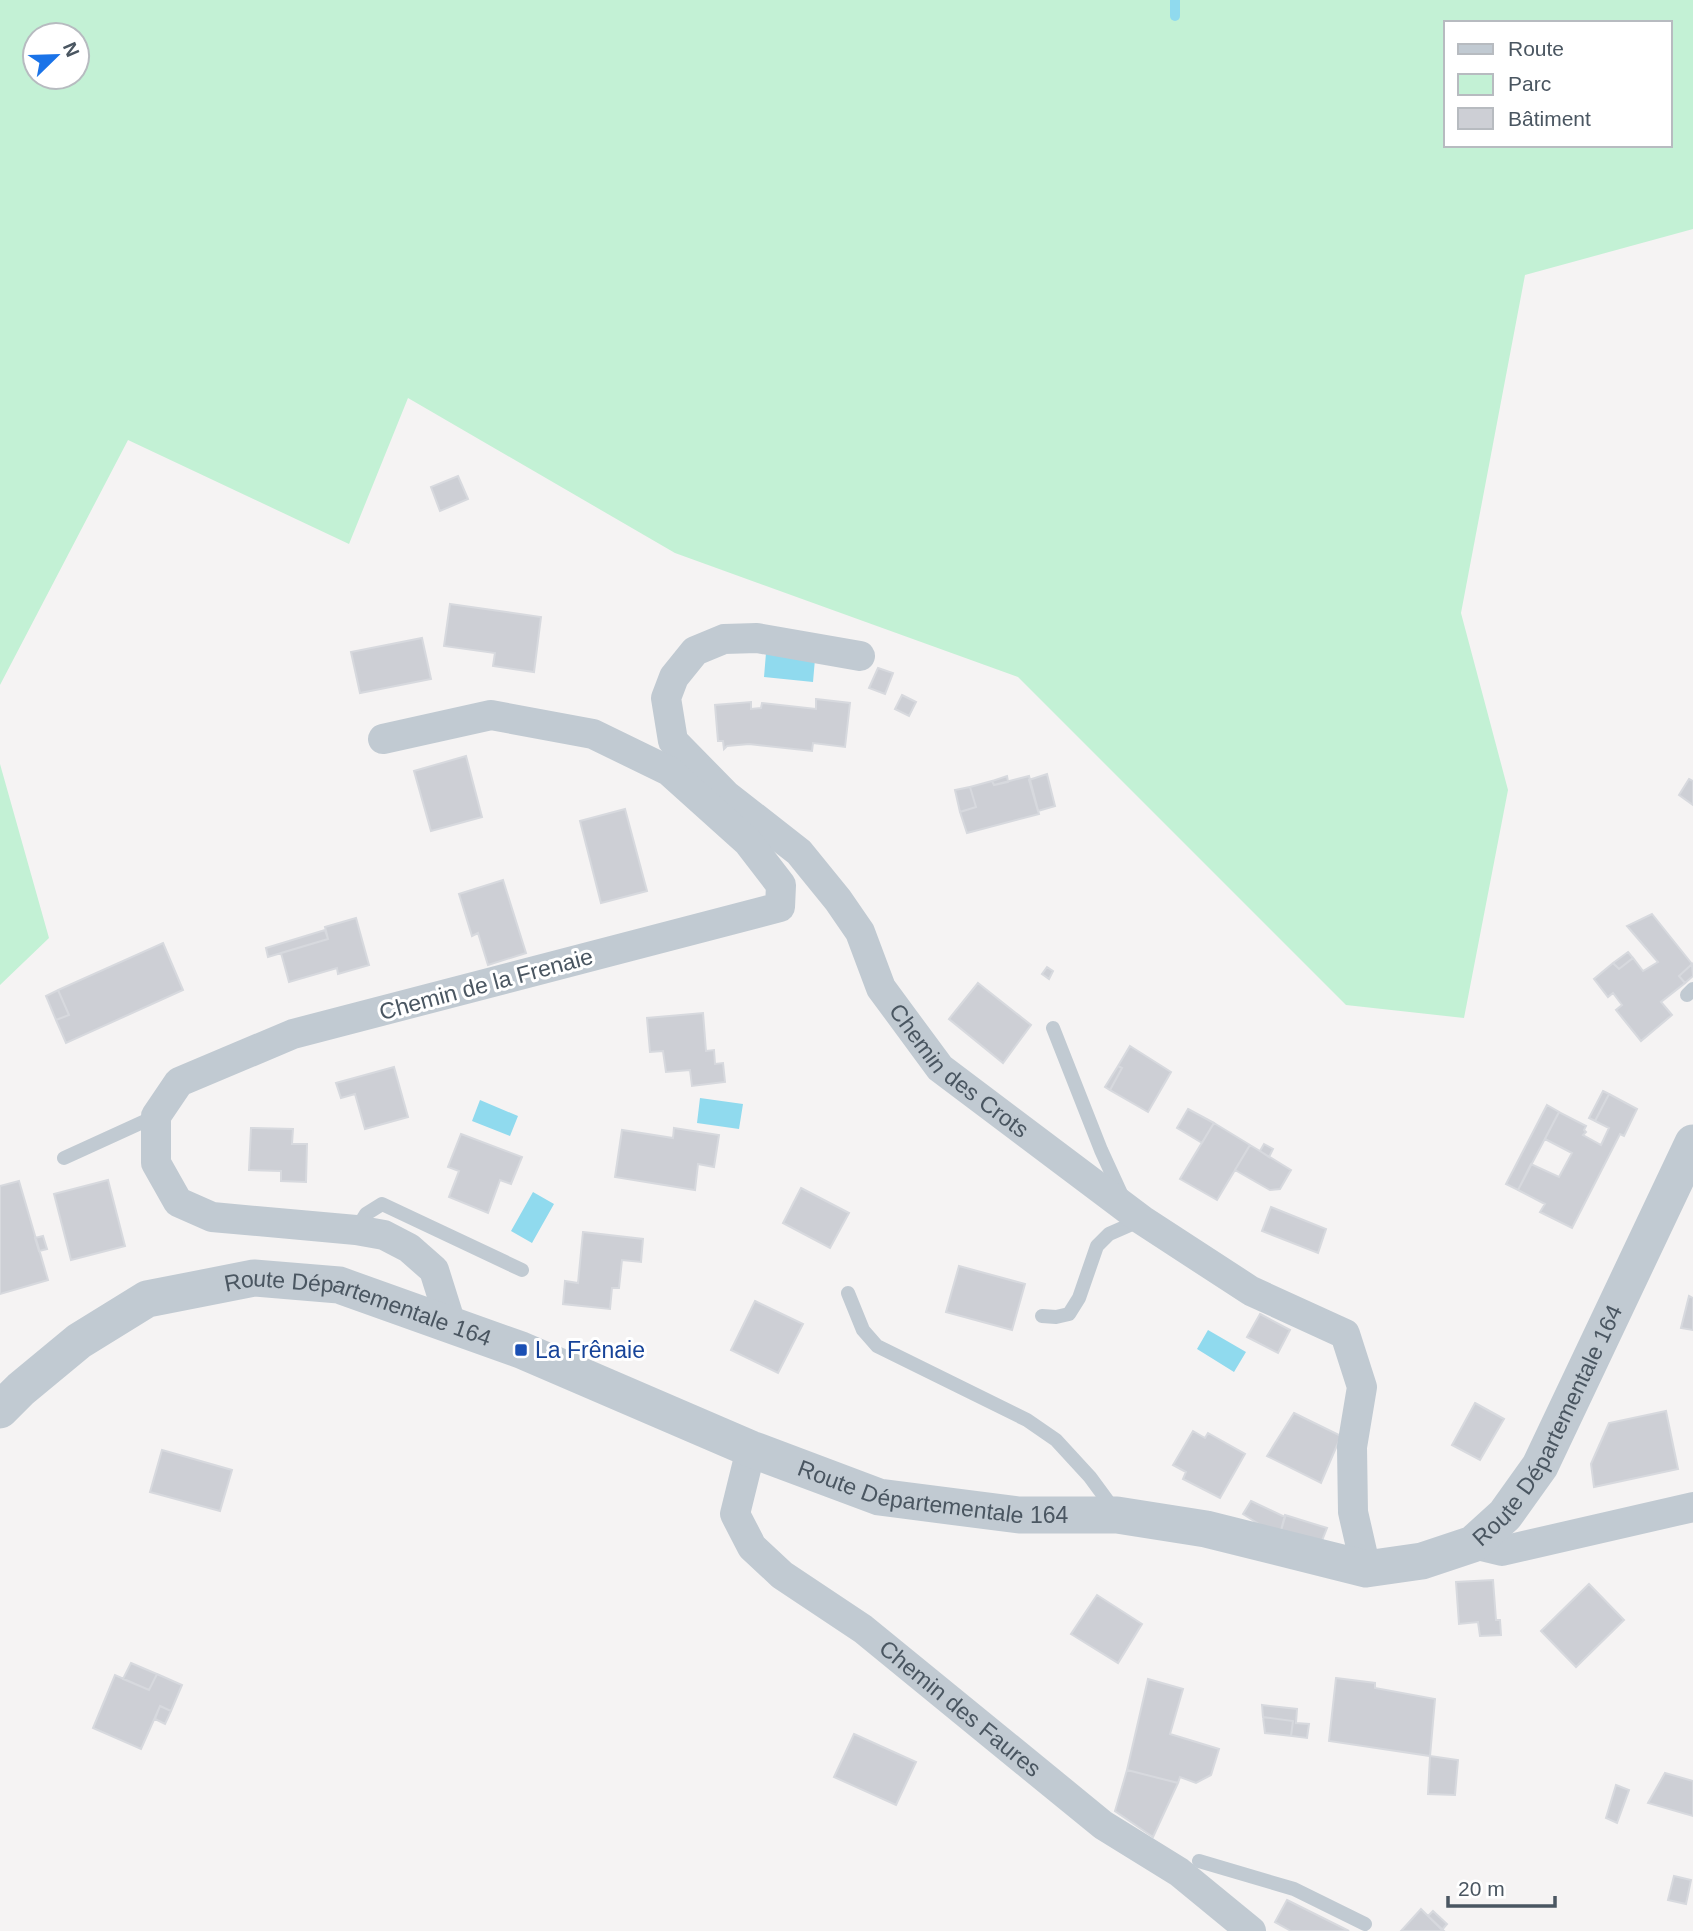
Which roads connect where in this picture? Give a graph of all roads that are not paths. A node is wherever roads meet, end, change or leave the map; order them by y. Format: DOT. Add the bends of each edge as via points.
graph roads {
  1 [pos="860,656"];
  2 [pos="383,739"];
  3 [pos="1053,1028"];
  4 [pos="156,1116"];
  5 [pos="1693,1143"];
  6 [pos="64,1157"];
  7 [pos="1135,1214"];
  8 [pos="356,1230"];
  9 [pos="522,1270"];
  10 [pos="848,1293"];
  11 [pos="1042,1316"];
  12 [pos="451,1324"];
  13 [pos="0,1410"];
  14 [pos="751,1449"];
  15 [pos="1693,1507"];
  16 [pos="1117,1515"];
  17 [pos="1473,1544"];
  18 [pos="1366,1569"];
  19 [pos="1199,1861"];
  20 [pos="1365,1924"];
  21 [pos="1251,1931"];
  1 -- 7 [label="street, Chemin des Crots" via="757,638 724,639 695,651 674,677 666,698 673,741 726,795 799,852 860,932 881,988 940,1068"];
  2 -- 4 [label="street, Chemin de la Frenaie" via="491,715 593,734 669,771 748,842 781,885 780,908 293,1034 179,1082"];
  3 -- 7 [label="lane" via="1091,1127"];
  4 -- 6 [label="lane"];
  4 -- 8 [label="street" via="156,1163 178,1202 212,1217"];
  5 -- 17 [label="street, Route Départementale 164" via="1540,1465 1505,1515"];
  7 -- 11 [label="lane" via="1097,1246 1069,1314"];
  7 -- 18 [label="street, Chemin des Crots" via="1251,1291 1345,1334 1362,1387 1352,1447 1353,1512"];
  8 -- 9 [label="lane" via="366,1214 382,1204"];
  8 -- 12 [label="street" via="396,1241 434,1270"];
  10 -- 16 [label="lane" via="863,1330 877,1346 1027,1420 1056,1440"];
  12 -- 13 [label="street, Route Départementale 164" via="339,1285 254,1278 147,1299 79,1341"];
  12 -- 14 [label="street, Route Départementale 164"];
  14 -- 16 [label="street, Route Départementale 164" via="878,1497 1019,1515"];
  14 -- 21 [label="street, Chemin des Faures" via="735,1514 752,1546 782,1575 863,1629 1103,1825 1179,1871"];
  15 -- 17 [label="street" via="1502,1550"];
  16 -- 18 [label="street, Route Départementale 164" via="1206,1528"];
  17 -- 18 [label="street, Route Départementale 164" via="1422,1561"];
  19 -- 20 [label="lane" via="1294,1888"];
}
